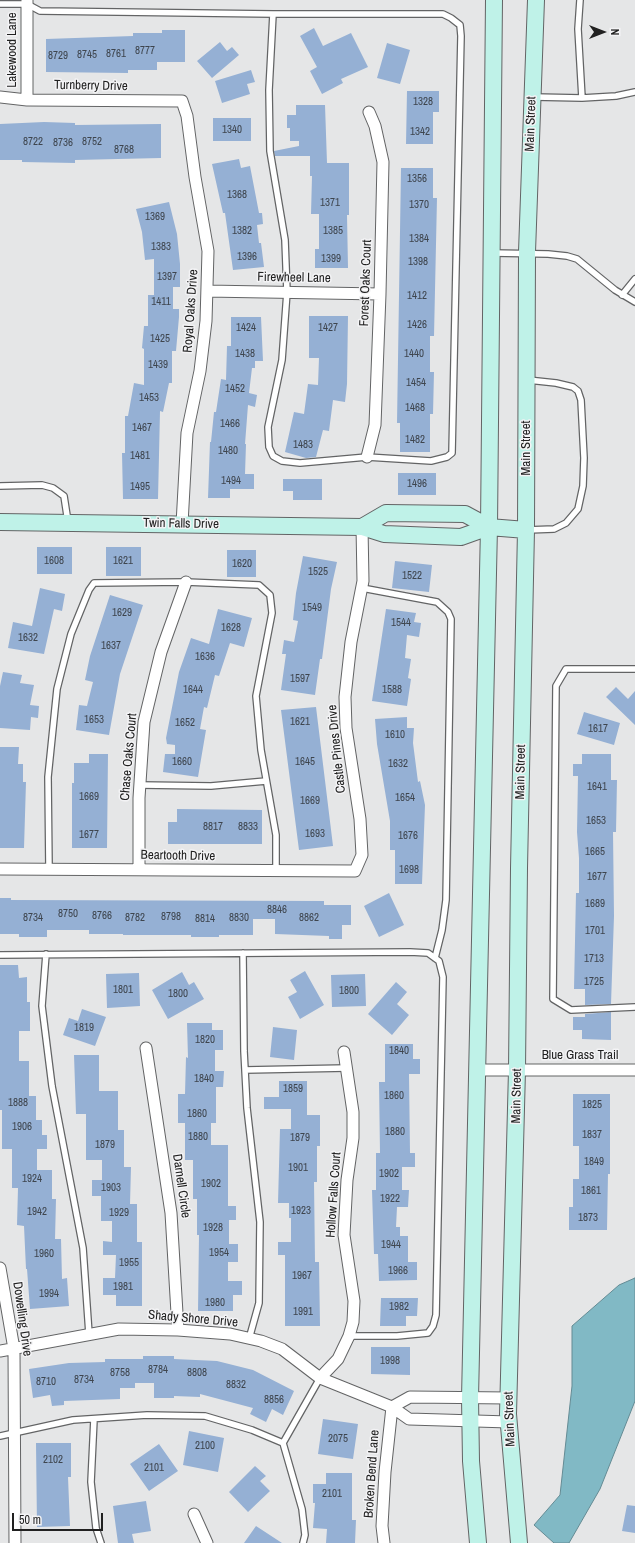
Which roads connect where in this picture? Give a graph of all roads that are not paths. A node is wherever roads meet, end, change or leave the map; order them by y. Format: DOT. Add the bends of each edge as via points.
graph roads {
  1 [pos="494,0"];
  2 [pos="536,0"];
  3 [pos="580,0"];
  4 [pos="27,2"];
  5 [pos="0,4"];
  6 [pos="273,14"];
  7 [pos="635,92"];
  8 [pos="0,97"];
  9 [pos="532,97"];
  10 [pos="582,98"];
  11 [pos="27,100"];
  12 [pos="182,101"];
  13 [pos="369,112"];
  14 [pos="527,252"];
  15 [pos="491,253"];
  16 [pos="635,279"];
  17 [pos="207,291"];
  18 [pos="287,292"];
  19 [pos="380,294"];
  20 [pos="622,295"];
  21 [pos="635,302"];
  22 [pos="527,380"];
  23 [pos="367,457"];
  24 [pos="0,486"];
  25 [pos="0,522"];
  26 [pos="68,522"];
  27 [pos="182,524"];
  28 [pos="489,527"];
  29 [pos="362,528"];
  30 [pos="526,530"];
  31 [pos="186,582"];
  32 [pos="362,588"];
  33 [pos="635,669"];
  34 [pos="266,781"];
  35 [pos="140,785"];
  36 [pos="0,869"];
  37 [pos="49,869"];
  38 [pos="139,869"];
  39 [pos="276,871"];
  40 [pos="356,871"];
  41 [pos="244,953"];
  42 [pos="46,954"];
  43 [pos="0,955"];
  44 [pos="435,958"];
  45 [pos="635,1008"];
  46 [pos="146,1048"];
  47 [pos="344,1052"];
  48 [pos="347,1068"];
  49 [pos="245,1070"];
  50 [pos="477,1070"];
  51 [pos="517,1070"];
  52 [pos="635,1070"];
  53 [pos="0,1268"];
  54 [pos="178,1330"];
  55 [pos="89,1334"];
  56 [pos="349,1336"];
  57 [pos="249,1339"];
  58 [pos="14,1349"];
  59 [pos="0,1351"];
  60 [pos="320,1378"];
  61 [pos="470,1398"];
  62 [pos="509,1398"];
  63 [pos="392,1407"];
  64 [pos="94,1419"];
  65 [pos="470,1422"];
  66 [pos="509,1422"];
  67 [pos="15,1432"];
  68 [pos="0,1436"];
  69 [pos="283,1443"];
  70 [pos="194,1514"];
  71 [pos="15,1543"];
  72 [pos="101,1543"];
  73 [pos="207,1543"];
  74 [pos="303,1543"];
  75 [pos="384,1543"];
  76 [pos="478,1543"];
  77 [pos="519,1543"];
  1 -- 15 [label="main road"];
  2 -- 9 [label="main road, Main Street"];
  3 -- 10 [label="lane" via="578,29"];
  4 -- 5 [label="lane"];
  4 -- 6 [label="lane" via="40,11"];
  4 -- 11 [label="street, Lakewood Lane"];
  6 -- 18 [label="lane" via="269,90 270,151 285,240"];
  6 -- 23 [label="lane" via="443,14 460,25 452,453 447,457 431,460"];
  7 -- 10 [label="lane"];
  8 -- 11 [label="street, Turnberry Drive"];
  9 -- 10 [label="lane"];
  9 -- 14 [label="main road, Main Street"];
  11 -- 12 [label="street, Turnberry Drive"];
  12 -- 17 [label="street, Royal Oaks Drive" via="187,116 208,251"];
  13 -- 19 [label="street, Forest Oaks Court" via="383,162"];
  14 -- 15 [label="lane"];
  14 -- 20 [label="lane" via="567,256 577,260"];
  14 -- 22 [label="main road, Main Street"];
  15 -- 28 [label="main road"];
  16 -- 20 [label="lane"];
  17 -- 18 [label="street, Firewheel Lane"];
  17 -- 27 [label="street, Royal Oaks Drive" via="200,371 187,433"];
  18 -- 19 [label="street, Firewheel Lane"];
  18 -- 23 [label="lane" via="282,360 268,427 269,447 273,456 282,461 300,463"];
  19 -- 23 [label="street, Forest Oaks Court" via="374,425"];
  20 -- 21 [label="lane"];
  22 -- 30 [label="main road, Main Street"];
  22 -- 30 [label="lane" via="556,383 573,387 578,391 581,400 584,458 583,486 578,508 566,523 554,529"];
  24 -- 26 [label="lane" via="42,485 53,488 64,496"];
  25 -- 26 [label="main road, Twin Falls Drive"];
  26 -- 27 [label="main road, Twin Falls Drive"];
  27 -- 29 [label="main road, Twin Falls Drive"];
  28 -- 29 [label="main road, Twin Falls Drive" via="461,537 384,534"];
  28 -- 29 [label="main road" via="465,514 386,513"];
  28 -- 30 [label="main road"];
  28 -- 50 [label="main road"];
  29 -- 32 [label="street, Castle Pines Drive"];
  30 -- 51 [label="main road, Main Street"];
  31 -- 34 [label="lane" via="260,584 270,595 272,614 256,696"];
  31 -- 35 [label="street, Chase Oaks Court" via="161,652 144,722"];
  31 -- 37 [label="lane" via="94,583 88,590 71,634 57,690 48,777"];
  32 -- 40 [label="street, Castle Pines Drive" via="351,642 345,697 346,728 362,848"];
  32 -- 44 [label="lane" via="437,602 451,619 446,900"];
  33 -- 45 [label="lane" via="566,669 556,686 553,999 571,1010"];
  34 -- 35 [label="lane" via="211,786"];
  34 -- 39 [label="lane" via="276,836"];
  35 -- 38 [label="street, Chase Oaks Court"];
  36 -- 37 [label="street, Beartooth Drive"];
  37 -- 38 [label="street, Beartooth Drive"];
  38 -- 39 [label="street, Beartooth Drive"];
  39 -- 40 [label="street, Beartooth Drive"];
  41 -- 42 [label="lane"];
  41 -- 44 [label="lane" via="410,952 428,953"];
  41 -- 49 [label="lane"];
  42 -- 43 [label="lane"];
  42 -- 55 [label="lane" via="42,1006 52,1086 84,1248"];
  44 -- 56 [label="lane" via="443,977 436,1315 428,1333"];
  46 -- 54 [label="street, Darnell Circle" via="171,1212"];
  47 -- 48 [label="street, Hollow Falls Court"];
  48 -- 49 [label="lane"];
  48 -- 56 [label="street, Hollow Falls Court" via="353,1112 353,1138 344,1222 354,1301"];
  49 -- 57 [label="lane" via="260,1222 259,1303"];
  50 -- 51 [label="street, Blue Grass Trail"];
  50 -- 61 [label="main road"];
  51 -- 52 [label="street, Blue Grass Trail"];
  51 -- 62 [label="main road, Main Street"];
  53 -- 58 [label="street, Dowelling Drive"];
  54 -- 55 [label="street, Shady Shore Drive" via="119,1328"];
  54 -- 57 [label="street, Shady Shore Drive" via="230,1334"];
  55 -- 58 [label="street, Shady Shore Drive"];
  56 -- 60 [label="street, Hollow Falls Court" via="338,1359"];
  57 -- 60 [label="street, Shady Shore Drive" via="282,1350"];
  58 -- 59 [label="street, Shady Shore Drive"];
  58 -- 67 [label="street, Dowelling Drive"];
  60 -- 63 [label="street, Shady Shore Drive"];
  60 -- 69 [label="lane"];
  61 -- 62 [label="street"];
  61 -- 63 [label="street" via="410,1397"];
  61 -- 65 [label="main road"];
  62 -- 66 [label="main road, Main Street"];
  63 -- 65 [label="street, Shady Shore Drive" via="408,1419"];
  63 -- 75 [label="street, Broken Bend Lane" via="385,1472 382,1526"];
  64 -- 67 [label="lane" via="72,1420"];
  64 -- 69 [label="lane" via="148,1415 205,1416 252,1430"];
  64 -- 72 [label="lane" via="91,1482 96,1528"];
  65 -- 66 [label="street, Shady Shore Drive"];
  65 -- 76 [label="main road"];
  66 -- 77 [label="main road, Main Street"];
  67 -- 68 [label="lane"];
  67 -- 71 [label="street, Dowelling Drive"];
  69 -- 74 [label="lane" via="302,1509 305,1535"];
  70 -- 73 [label="street"];
}
